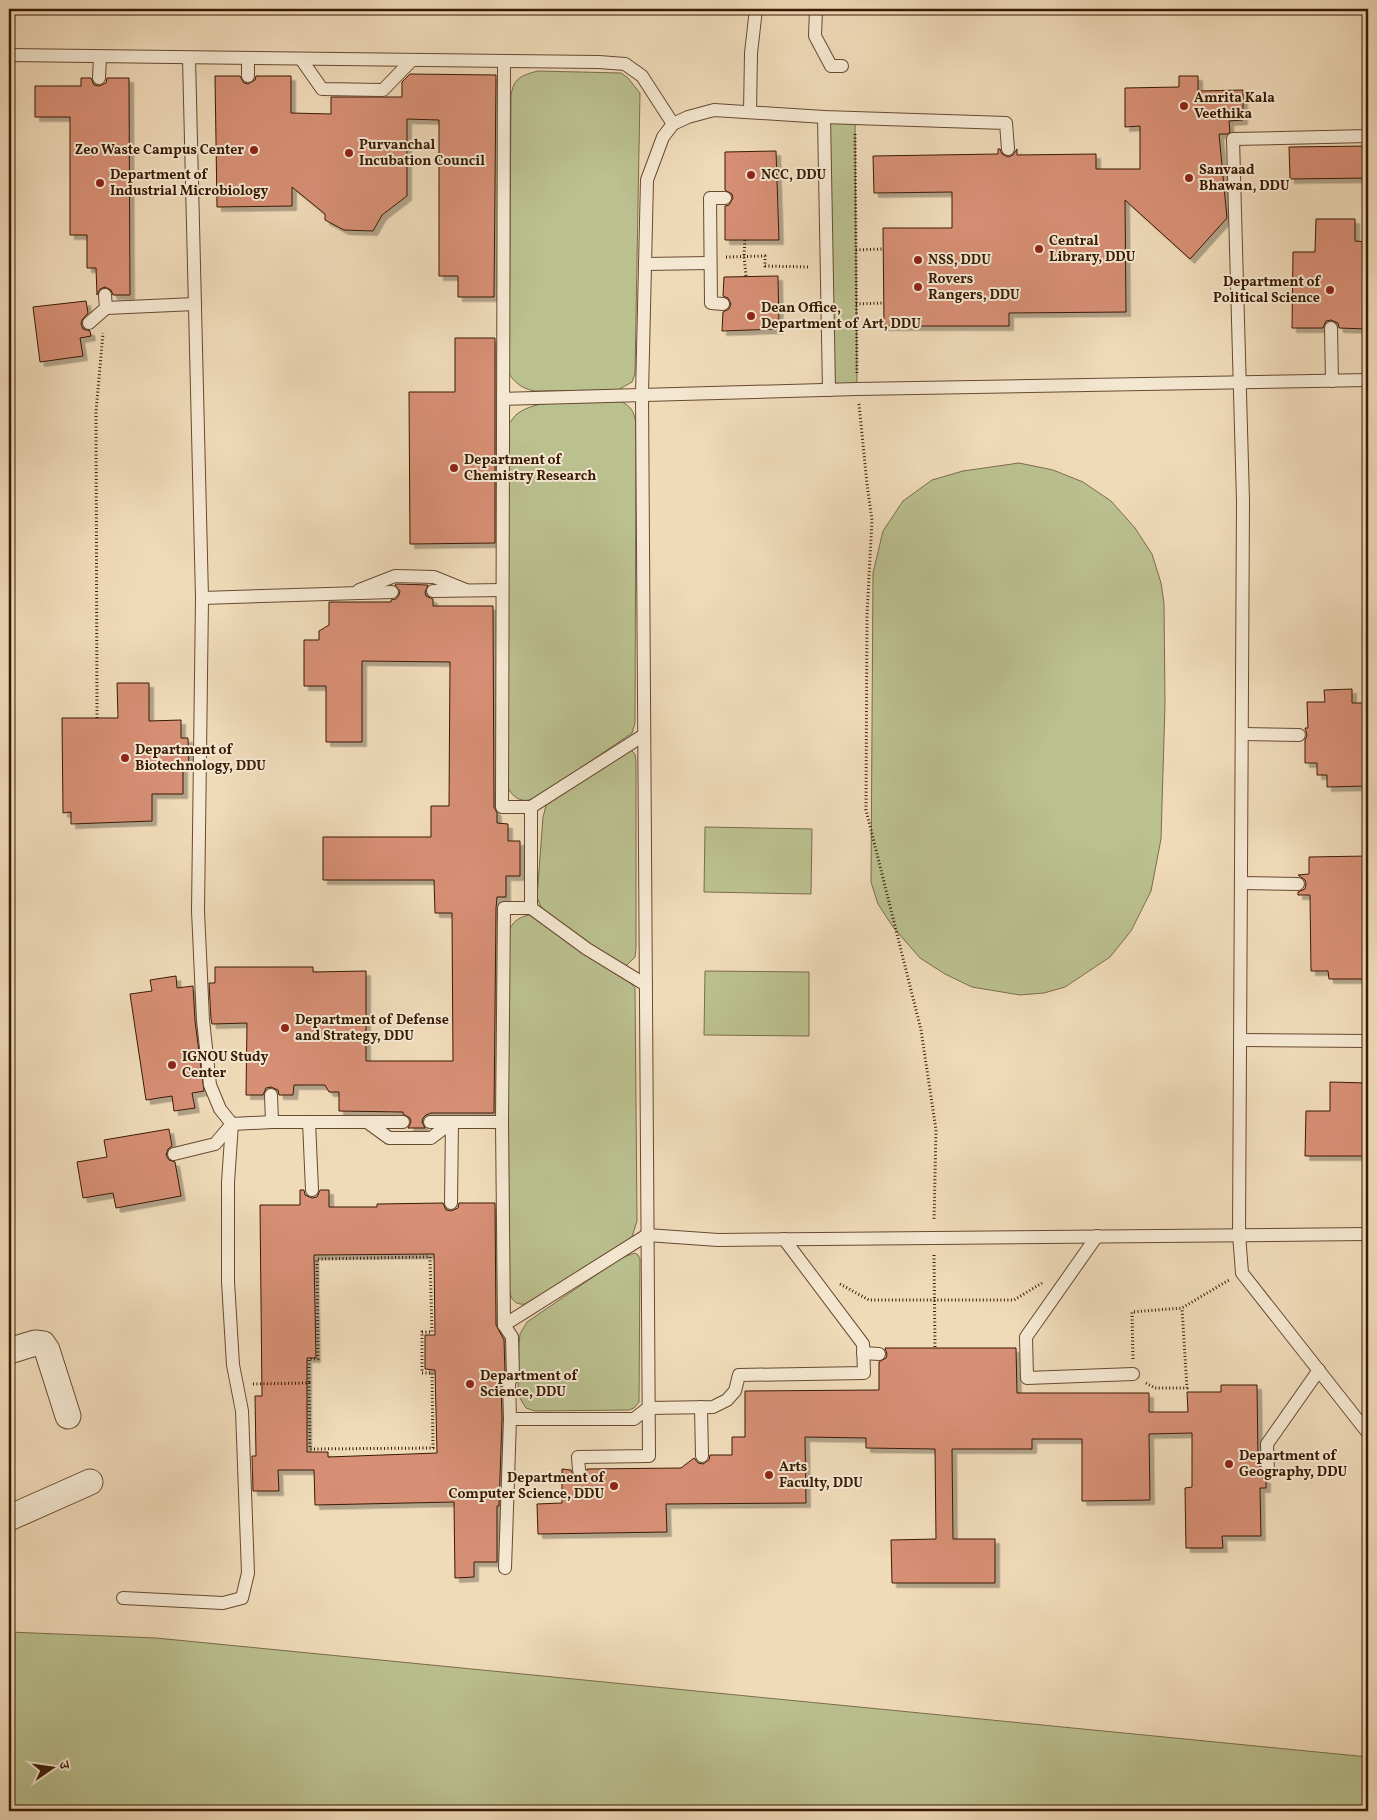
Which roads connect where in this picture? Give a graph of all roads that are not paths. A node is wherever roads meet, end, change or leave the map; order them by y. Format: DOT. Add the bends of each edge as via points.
graph roads {
  1 [pos="756,9"];
  2 [pos="816,9"];
  3 [pos="9,55"];
  4 [pos="100,57"];
  5 [pos="189,58"];
  6 [pos="248,59"];
  7 [pos="301,59"];
  8 [pos="412,60"];
  9 [pos="504,62"];
  10 [pos="842,66"];
  11 [pos="248,76"];
  12 [pos="99,78"];
  13 [pos="750,112"];
  14 [pos="824,117"];
  15 [pos="674,124"];
  16 [pos="1368,136"];
  17 [pos="1008,149"];
  18 [pos="725,198"];
  19 [pos="710,260"];
  20 [pos="645,264"];
  21 [pos="195,304"];
  22 [pos="723,304"];
  23 [pos="89,323"];
  24 [pos="1332,328"];
  25 [pos="1368,380"];
  26 [pos="1332,381"];
  27 [pos="1241,382"];
  28 [pos="830,390"];
  29 [pos="642,394"];
  30 [pos="504,399"];
  31 [pos="466,590"];
  32 [pos="502,590"];
  33 [pos="433,591"];
  34 [pos="392,592"];
  35 [pos="351,593"];
  36 [pos="202,598"];
  37 [pos="644,734"];
  38 [pos="1242,734"];
  39 [pos="1299,734"];
  40 [pos="531,808"];
  41 [pos="1241,883"];
  42 [pos="1298,884"];
  43 [pos="531,908"];
  44 [pos="646,985"];
  45 [pos="1240,1040"];
  46 [pos="1368,1041"];
  47 [pos="272,1095"];
  48 [pos="272,1122"];
  49 [pos="309,1122"];
  50 [pos="367,1122"];
  51 [pos="403,1122"];
  52 [pos="430,1122"];
  53 [pos="452,1122"];
  54 [pos="502,1122"];
  55 [pos="232,1124"];
  56 [pos="174,1154"];
  57 [pos="312,1190"];
  58 [pos="451,1203"];
  59 [pos="1239,1234"];
  60 [pos="1368,1234"];
  61 [pos="648,1236"];
  62 [pos="1097,1236"];
  63 [pos="784,1239"];
  64 [pos="504,1326"];
  65 [pos="9,1351"];
  66 [pos="863,1353"];
  67 [pos="879,1354"];
  68 [pos="1319,1370"];
  69 [pos="1133,1374"];
  70 [pos="701,1407"];
  71 [pos="648,1408"];
  72 [pos="68,1416"];
  73 [pos="510,1419"];
  74 [pos="1368,1433"];
  75 [pos="702,1456"];
  76 [pos="579,1470"];
  77 [pos="1266,1472"];
  78 [pos="90,1482"];
  79 [pos="9,1518"];
  80 [pos="505,1568"];
  81 [pos="123,1598"];
  1 -- 13 [label="lane"];
  2 -- 10 [label="lane" via="815,36 831,66"];
  3 -- 4 [label="lane"];
  4 -- 5 [label="lane"];
  4 -- 12 [label="lane"];
  5 -- 6 [label="lane"];
  5 -- 21 [label="lane"];
  6 -- 7 [label="lane"];
  6 -- 11 [label="lane"];
  7 -- 8 [label="lane"];
  7 -- 8 [label="lane" via="322,89 353,93 383,90"];
  8 -- 9 [label="lane"];
  9 -- 15 [label="lane" via="625,64 642,76"];
  9 -- 30 [label="lane"];
  13 -- 14 [label="lane"];
  13 -- 15 [label="lane" via="714,110"];
  14 -- 17 [label="lane" via="1006,123"];
  14 -- 28 [label="lane"];
  15 -- 20 [label="lane" via="663,137 647,180"];
  16 -- 27 [label="lane" via="1333,142 1233,139 1230,203"];
  18 -- 19 [label="lane" via="710,198"];
  19 -- 20 [label="lane"];
  19 -- 22 [label="lane" via="710,303"];
  20 -- 29 [label="lane"];
  21 -- 23 [label="lane" via="106,302"];
  21 -- 36 [label="lane"];
  24 -- 26 [label="lane"];
  25 -- 26 [label="lane"];
  26 -- 27 [label="lane"];
  27 -- 28 [label="lane"];
  27 -- 38 [label="lane" via="1244,501"];
  28 -- 29 [label="lane"];
  29 -- 30 [label="lane"];
  29 -- 37 [label="lane"];
  30 -- 32 [label="lane"];
  31 -- 32 [label="lane"];
  31 -- 33 [label="lane"];
  31 -- 35 [label="lane" via="434,577 395,576"];
  32 -- 40 [label="lane" via="502,807"];
  34 -- 35 [label="lane"];
  35 -- 36 [label="lane"];
  36 -- 55 [label="lane" via="194,751 202,1038 210,1084 220,1109"];
  37 -- 40 [label="lane"];
  37 -- 44 [label="lane"];
  38 -- 39 [label="lane"];
  38 -- 41 [label="lane"];
  40 -- 43 [label="lane" via="526,859"];
  41 -- 42 [label="lane"];
  41 -- 45 [label="lane"];
  43 -- 44 [label="lane" via="587,949"];
  43 -- 54 [label="lane" via="504,908"];
  44 -- 61 [label="lane"];
  45 -- 46 [label="lane"];
  45 -- 59 [label="lane"];
  47 -- 48 [label="lane"];
  48 -- 49 [label="lane"];
  48 -- 55 [label="lane"];
  49 -- 50 [label="lane"];
  49 -- 57 [label="lane"];
  50 -- 51 [label="lane"];
  50 -- 53 [label="lane" via="390,1138 431,1138"];
  52 -- 53 [label="lane"];
  53 -- 54 [label="lane"];
  53 -- 58 [label="lane"];
  54 -- 64 [label="lane"];
  55 -- 56 [label="lane" via="215,1144"];
  55 -- 81 [label="lane" via="228,1182 228,1282 232,1365 242,1411 248,1573 242,1598 223,1603"];
  59 -- 60 [label="lane"];
  59 -- 62 [label="lane"];
  59 -- 68 [label="lane" via="1242,1273"];
  61 -- 63 [label="lane"];
  61 -- 64 [label="lane"];
  61 -- 71 [label="lane"];
  62 -- 63 [label="lane"];
  62 -- 69 [label="lane" via="1026,1337 1022,1353 1027,1378"];
  63 -- 66 [label="lane" via="863,1344"];
  64 -- 73 [label="lane" via="512,1337"];
  65 -- 72 [label="street" via="35,1342 43,1344"];
  66 -- 67 [label="lane"];
  66 -- 70 [label="lane" via="864,1373 739,1375 735,1391 727,1400 713,1407"];
  68 -- 74 [label="lane"];
  68 -- 77 [label="lane" via="1267,1444"];
  70 -- 71 [label="lane"];
  70 -- 75 [label="lane"];
  71 -- 73 [label="lane" via="634,1419"];
  71 -- 76 [label="lane" via="649,1456 578,1457"];
  73 -- 80 [label="lane"];
  78 -- 79 [label="street"];
}
